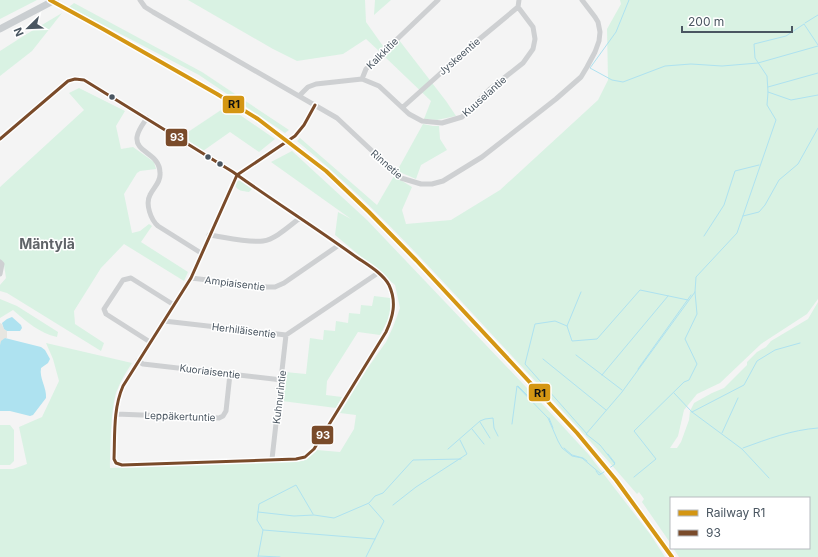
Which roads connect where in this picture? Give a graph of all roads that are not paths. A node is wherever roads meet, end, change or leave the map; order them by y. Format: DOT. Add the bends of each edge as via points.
graph roads {
  1 [pos="55,0"];
  2 [pos="140,0"];
  3 [pos="438,0"];
  4 [pos="519,0"];
  5 [pos="582,0"];
  6 [pos="518,7"];
  7 [pos="0,29"];
  8 [pos="362,79"];
  9 [pos="299,96"];
  10 [pos="315,105"];
  11 [pos="402,108"];
  12 [pos="147,118"];
  13 [pos="0,139"];
  14 [pos="237,175"];
  15 [pos="300,218"];
  16 [pos="209,235"];
  17 [pos="339,245"];
  18 [pos="202,253"];
  19 [pos="0,262"];
  20 [pos="378,273"];
  21 [pos="0,274"];
  22 [pos="191,278"];
  23 [pos="174,305"];
  24 [pos="164,321"];
  25 [pos="286,335"];
  26 [pos="150,342"];
  27 [pos="138,361"];
  28 [pos="230,374"];
  29 [pos="282,380"];
  30 [pos="116,414"];
  31 [pos="272,459"];
  1 -- 7 [label="main road"];
  2 -- 9 [label="street, Rinnetie" via="152,12"];
  3 -- 8 [label="street, Kalkkitie" via="366,69"];
  4 -- 6 [label="street"];
  5 -- 10 [label="street, Rinnetie" via="595,16 600,32 595,52 581,77 496,147 443,181 420,184 401,178 337,118"];
  6 -- 11 [label="street, Jyskeentie"];
  6 -- 11 [label="street, Kuuselantie" via="532,27 535,39 533,49 523,63 490,89 468,112 450,122 434,123 416,118"];
  8 -- 9 [label="street, Kalkkitie" via="316,84 308,87"];
  8 -- 11 [label="street, Kuuselantie" via="379,86"];
  9 -- 10 [label="street, Rinnetie"];
  10 -- 14 [label="street" via="295,136"];
  12 -- 13 [label="street" via="91,83 75,79 68,81"];
  12 -- 14 [label="street"];
  12 -- 18 [label="street" via="139,131 137,143 156,160 160,173 160,180 149,196 151,217 158,226"];
  14 -- 15 [label="street"];
  14 -- 16 [label="street"];
  15 -- 16 [label="street" via="263,241"];
  15 -- 17 [label="street"];
  16 -- 18 [label="street"];
  17 -- 20 [label="street"];
  17 -- 22 [label="street, Ampiaisentie" via="284,283 275,286"];
  18 -- 22 [label="street"];
  19 -- 21 [label="street"];
  20 -- 25 [label="street, Herhiläisentie"];
  20 -- 31 [label="street" via="389,285 393,296 392,320 386,332 314,450 306,457"];
  22 -- 23 [label="street"];
  23 -- 24 [label="street"];
  23 -- 26 [label="street" via="131,278 123,280 108,301 104,310 106,314"];
  24 -- 25 [label="street, Herhiläisentie"];
  24 -- 26 [label="street"];
  25 -- 29 [label="street, Kuhnurintie"];
  26 -- 27 [label="street"];
  27 -- 28 [label="street, Kuoriaisentie" via="143,364"];
  27 -- 30 [label="street" via="123,386"];
  28 -- 29 [label="street, Kuoriaisentie"];
  28 -- 30 [label="street, Leppäkertuntie" via="226,411 224,416 219,418"];
  29 -- 31 [label="street, Kuhnurintie"];
  30 -- 31 [label="street" via="114,459 122,465"];
}
